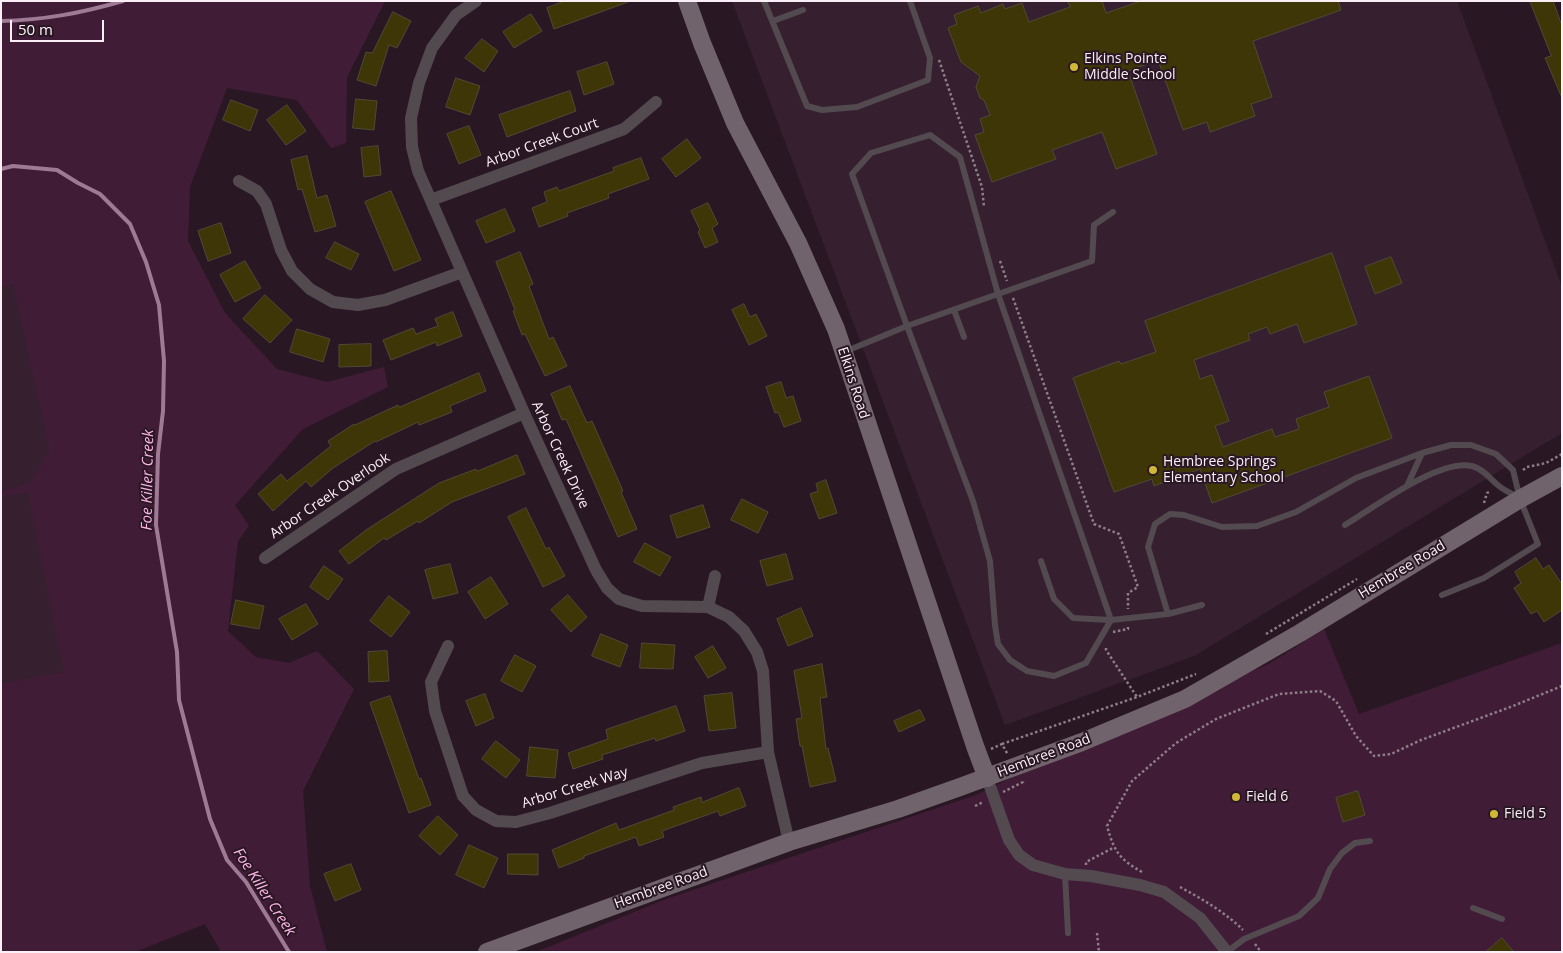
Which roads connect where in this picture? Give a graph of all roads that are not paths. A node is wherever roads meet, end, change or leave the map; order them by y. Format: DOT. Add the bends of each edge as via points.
graph roads {
  1 [pos="476,1"];
  2 [pos="687,1"];
  3 [pos="764,1"];
  4 [pos="910,1"];
  5 [pos="803,10"];
  6 [pos="773,21"];
  7 [pos="656,102"];
  8 [pos="239,181"];
  9 [pos="431,200"];
  10 [pos="1113,212"];
  11 [pos="462,272"];
  12 [pos="998,294"];
  13 [pos="954,310"];
  14 [pos="907,326"];
  15 [pos="964,337"];
  16 [pos="843,352"];
  17 [pos="524,413"];
  18 [pos="1422,453"];
  19 [pos="1562,476"];
  20 [pos="1407,487"];
  21 [pos="1520,499"];
  22 [pos="1345,524"];
  23 [pos="265,558"];
  24 [pos="1040,561"];
  25 [pos="715,576"];
  26 [pos="1442,595"];
  27 [pos="1202,605"];
  28 [pos="708,606"];
  29 [pos="1168,614"];
  30 [pos="1111,620"];
  31 [pos="448,646"];
  32 [pos="768,752"];
  33 [pos="987,778"];
  34 [pos="1370,841"];
  35 [pos="789,842"];
  36 [pos="1065,874"];
  37 [pos="1474,908"];
  38 [pos="1502,919"];
  39 [pos="1068,933"];
  40 [pos="506,948"];
  41 [pos="487,952"];
  42 [pos="1227,952"];
  1 -- 9 [label="street, Arbor Creek Drive" via="456,15 432,48 411,118 412,147"];
  2 -- 16 [label="street, Elkins Road" via="736,123 798,243"];
  3 -- 6 [label="lane"];
  4 -- 6 [label="lane" via="930,58 928,80 857,107 822,110 807,106"];
  5 -- 6 [label="lane"];
  7 -- 9 [label="street, Arbor Creek Court" via="624,129"];
  8 -- 11 [label="street" via="257,191 266,204 281,250 292,271 310,289 333,302 358,305 385,300"];
  9 -- 11 [label="street, Arbor Creek Drive"];
  10 -- 12 [label="lane" via="1094,225 1092,261"];
  11 -- 17 [label="street, Arbor Creek Drive"];
  12 -- 13 [label="lane"];
  12 -- 14 [label="lane" via="960,157 930,134 871,152 852,174"];
  12 -- 30 [label="lane"];
  13 -- 14 [label="lane"];
  13 -- 15 [label="lane"];
  14 -- 16 [label="lane"];
  14 -- 30 [label="lane" via="973,500 990,561 998,644 1010,660 1027,671 1054,676 1086,663"];
  16 -- 33 [label="street, Elkins Road"];
  17 -- 23 [label="street, Arbor Creek Overlook" via="396,469"];
  17 -- 28 [label="street, Arbor Creek Drive" via="607,588 620,600 642,606"];
  18 -- 20 [label="lane"];
  18 -- 21 [label="lane" via="1451,445 1471,445 1496,454 1513,470"];
  18 -- 29 [label="lane" via="1356,478 1296,512 1257,526 1222,526 1170,514 1155,524 1148,548"];
  19 -- 21 [label="street, Hembree Road"];
  20 -- 21 [label="lane" via="1442,469 1457,465 1473,466"];
  20 -- 22 [label="lane"];
  21 -- 26 [label="lane" via="1538,544 1484,578"];
  21 -- 33 [label="street, Hembree Road" via="1185,699"];
  24 -- 30 [label="lane" via="1054,599 1073,618"];
  25 -- 28 [label="street"];
  27 -- 29 [label="lane"];
  28 -- 32 [label="street, Arbor Creek Drive" via="744,631 757,652 762,671"];
  29 -- 30 [label="lane"];
  31 -- 32 [label="street, Arbor Creek Way" via="431,682 435,711 462,796 476,810 496,822 516,822 550,813 702,763"];
  32 -- 35 [label="street, Arbor Creek Drive"];
  33 -- 35 [label="street, Hembree Road"];
  33 -- 36 [label="street" via="1008,840 1019,855 1033,865"];
  34 -- 42 [label="lane" via="1355,843 1342,853 1330,869 1318,898 1299,916 1250,937"];
  35 -- 40 [label="street, Hembree Road"];
  36 -- 39 [label="lane"];
  36 -- 42 [label="street" via="1140,885 1164,892 1200,918"];
  37 -- 38 [label="lane"];
  40 -- 41 [label="street, Hembree Road"];
}
